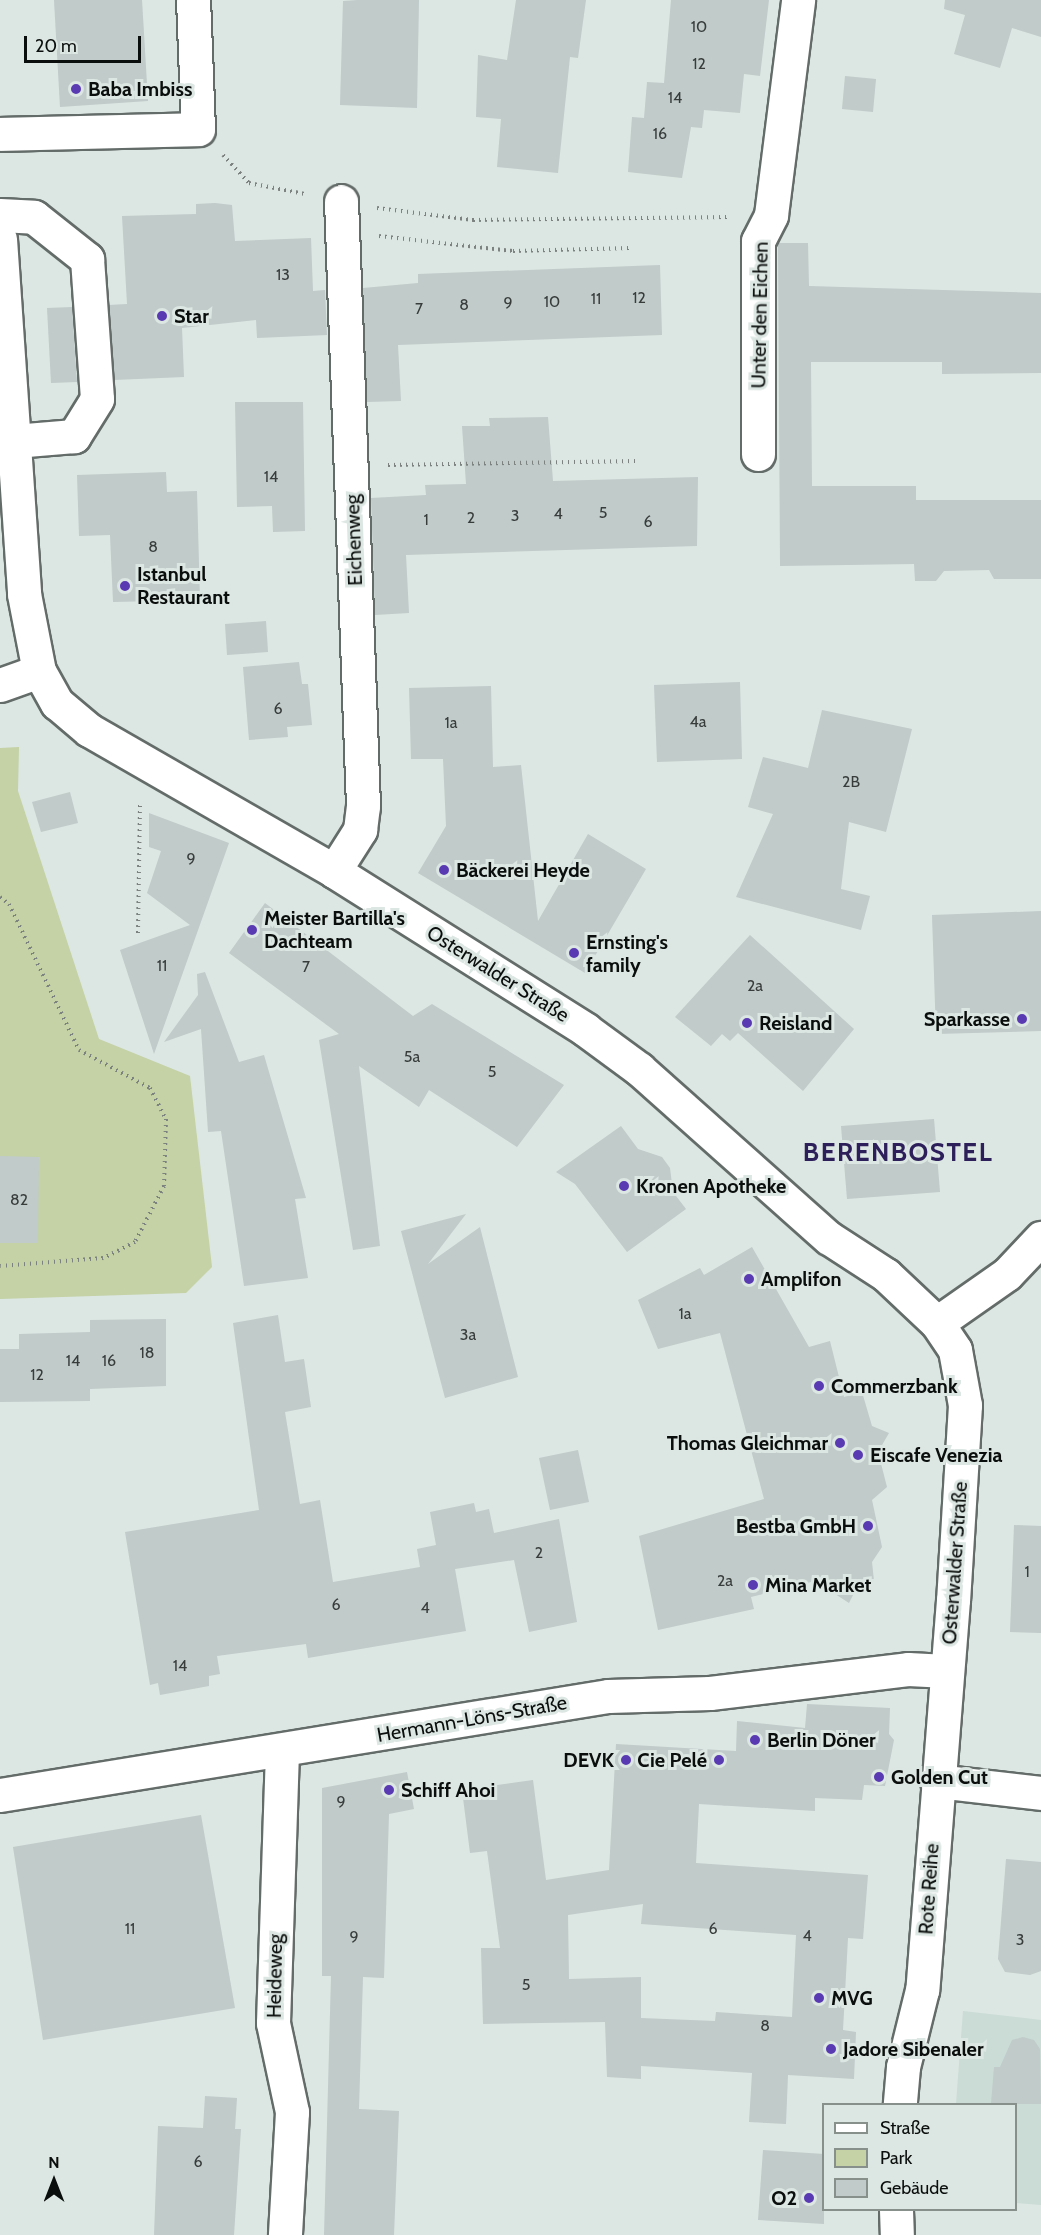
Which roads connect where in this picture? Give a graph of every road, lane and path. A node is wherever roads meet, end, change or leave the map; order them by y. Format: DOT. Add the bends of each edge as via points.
graph roads {
  1 [pos="193,0"];
  2 [pos="798,0"];
  3 [pos="198,129"];
  4 [pos="0,134"];
  5 [pos="341,201"];
  6 [pos="0,215"];
  7 [pos="771,215"];
  8 [pos="343,237"];
  9 [pos="0,239"];
  10 [pos="629,248"];
  11 [pos="14,441"];
  12 [pos="758,454"];
  13 [pos="635,461"];
  14 [pos="351,465"];
  15 [pos="39,671"];
  16 [pos="0,685"];
  17 [pos="141,789"];
  18 [pos="334,872"];
  19 [pos="0,897"];
  20 [pos="138,933"];
  21 [pos="1041,1238"];
  22 [pos="0,1266"];
  23 [pos="937,1323"];
  24 [pos="947,1671"];
  25 [pos="282,1751"];
  26 [pos="937,1781"];
  27 [pos="1041,1793"];
  28 [pos="0,1795"];
  29 [pos="900,2103"];
  30 [pos="896,2211"];
  31 [pos="285,2235"];
  32 [pos="897,2235"];
  1 -- 3 [label="street"];
  2 -- 7 [label="street, Unter den Eichen"];
  3 -- 4 [label="street"];
  3 -- 5 [label="path" via="249,183"];
  5 -- 7 [label="path" via="473,220"];
  5 -- 8 [label="street, Eichenweg"];
  6 -- 11 [label="street" via="34,217 87,260 97,399 74,436"];
  7 -- 12 [label="street, Unter den Eichen" via="758,241"];
  8 -- 10 [label="path" via="513,251"];
  8 -- 14 [label="street, Eichenweg"];
  9 -- 11 [label="street, Osterwalder Straße"];
  11 -- 15 [label="street, Osterwalder Straße" via="24,594"];
  13 -- 14 [label="path"];
  14 -- 18 [label="street, Eichenweg" via="363,806 360,830"];
  15 -- 16 [label="street"];
  15 -- 18 [label="street, Osterwalder Straße" via="57,703 89,730"];
  17 -- 20 [label="path"];
  18 -- 23 [label="street, Osterwalder Straße" via="639,1069 829,1238 886,1275"];
  19 -- 22 [label="path" via="9,904 79,1050 150,1088 166,1119 164,1186 135,1242 103,1258"];
  21 -- 23 [label="street" via="1007,1274"];
  23 -- 24 [label="street, Osterwalder Straße" via="955,1350 965,1405"];
  24 -- 25 [label="street, Hermann-Löns-Straße" via="908,1669 710,1693 608,1696"];
  24 -- 26 [label="street, Rote Reihe"];
  25 -- 28 [label="street, Hermann-Löns-Straße"];
  25 -- 31 [label="street, Heideweg" via="273,2023 292,2112"];
  26 -- 27 [label="street"];
  26 -- 29 [label="street, Rote Reihe" via="922,1990 903,2067"];
  30 -- 32 [label="street"];
}
